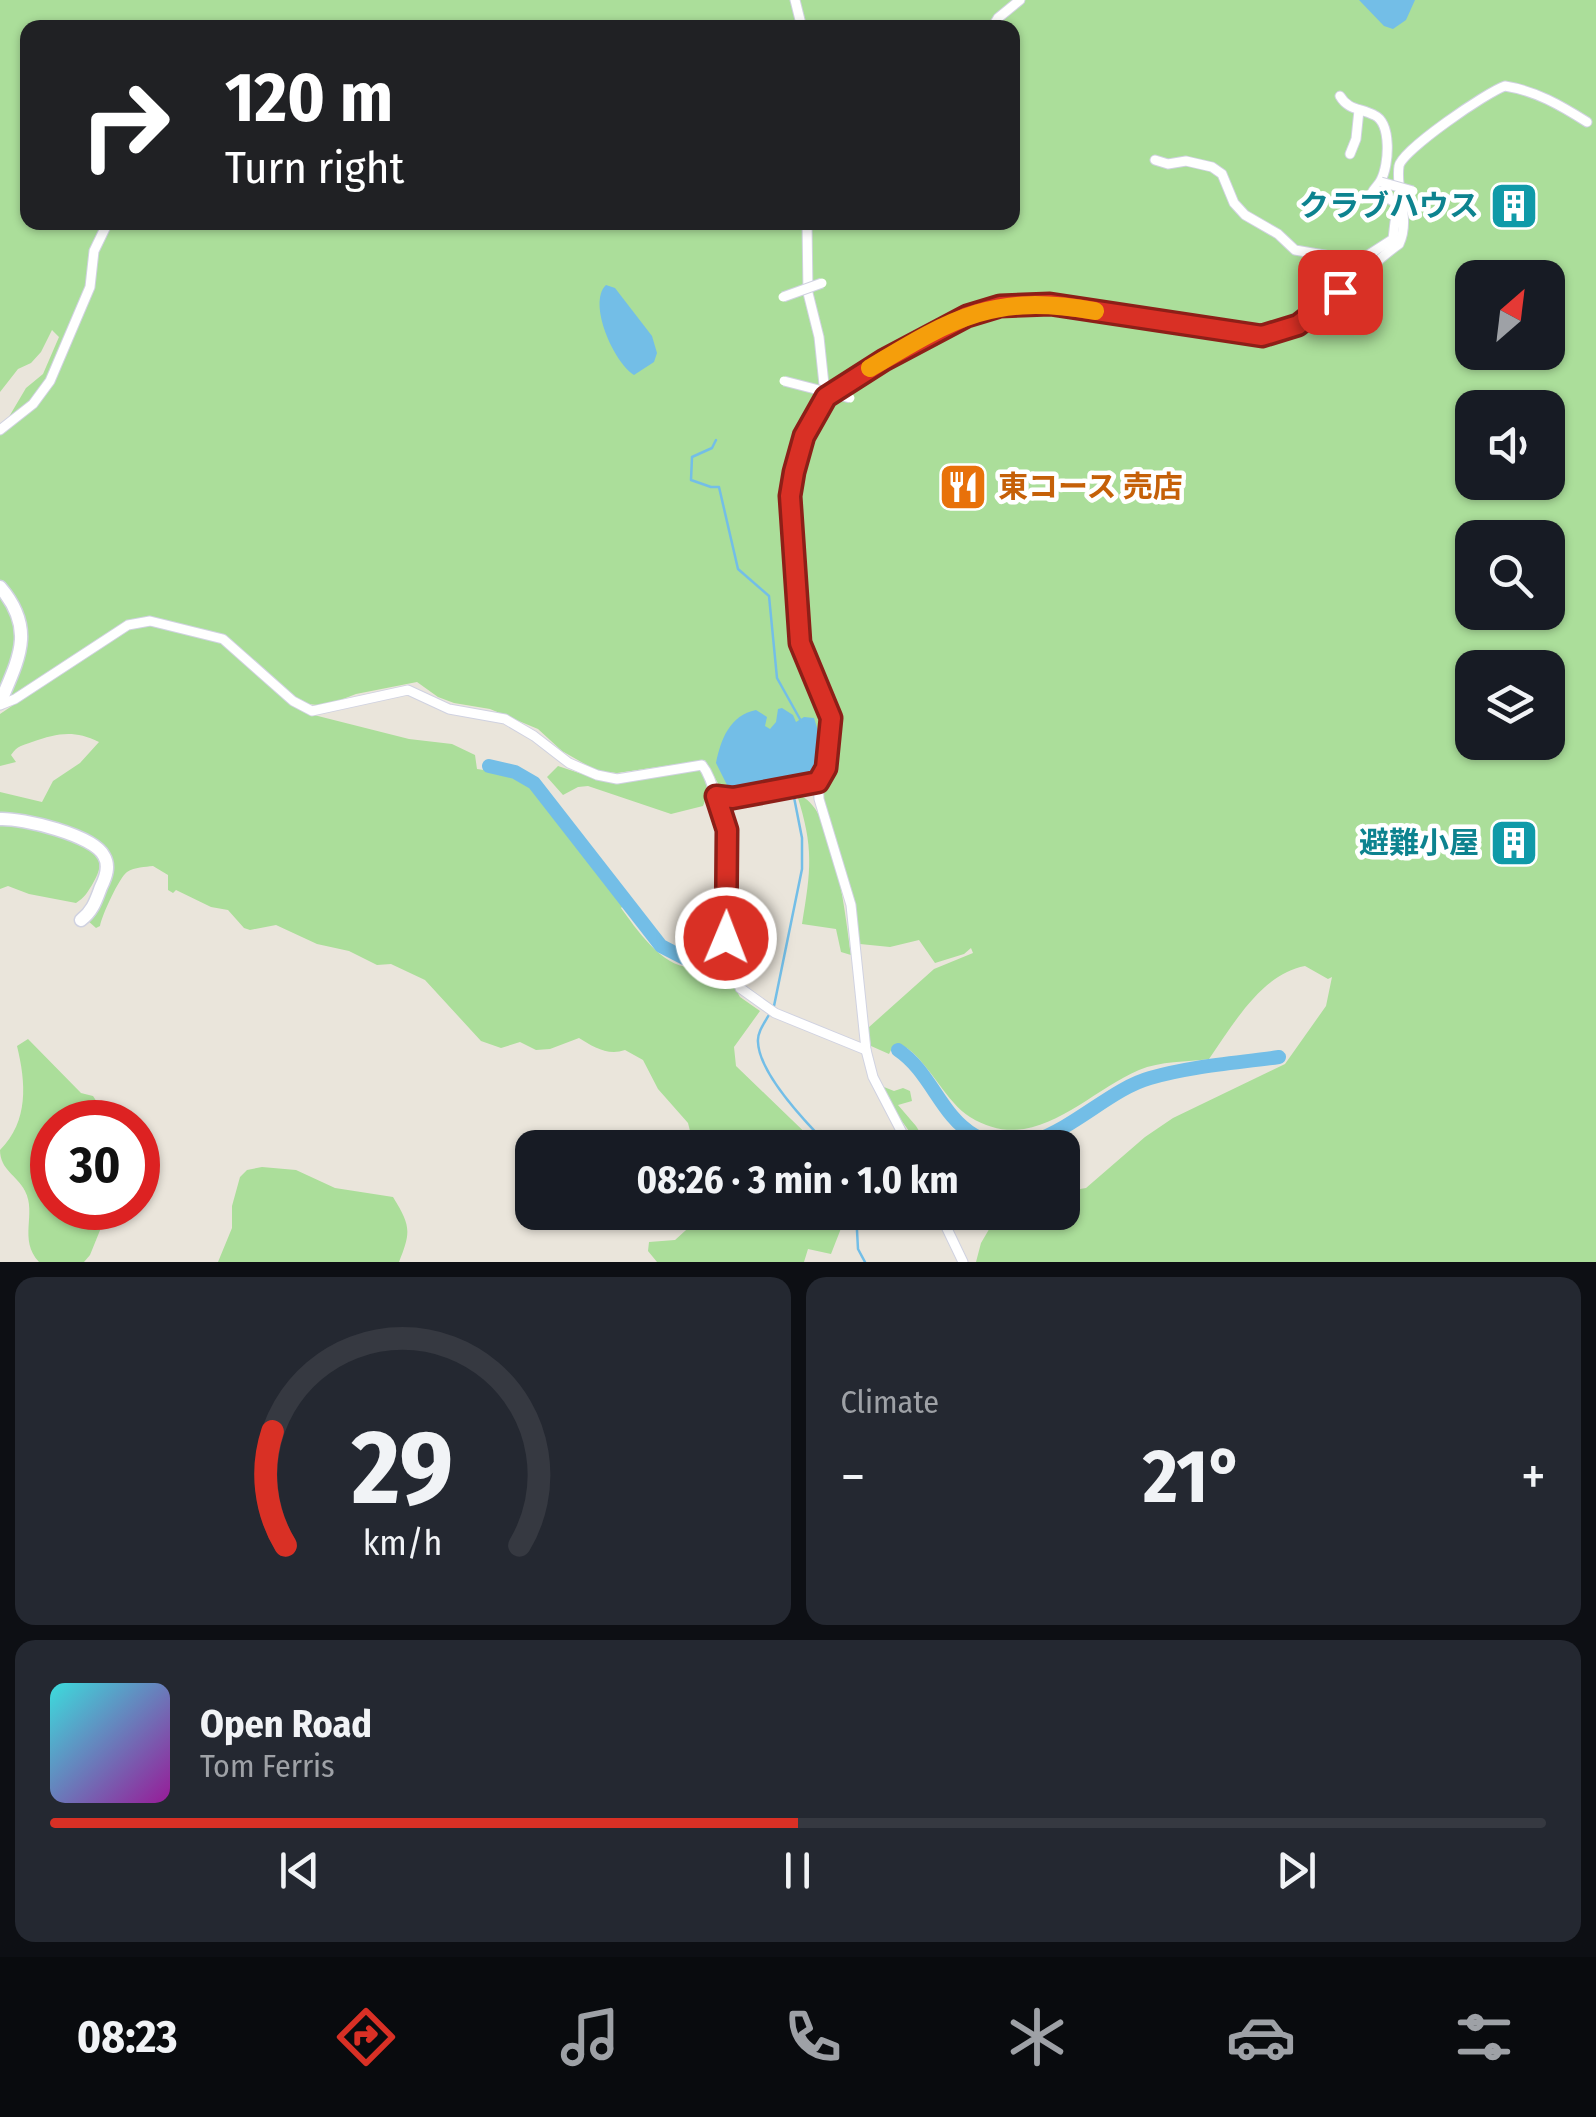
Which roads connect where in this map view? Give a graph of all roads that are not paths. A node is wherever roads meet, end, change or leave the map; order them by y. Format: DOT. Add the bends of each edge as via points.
graph roads {
  1 [pos="1020,0"];
  2 [pos="997,20"];
  3 [pos="1340,96"];
  4 [pos="1358,110"];
  5 [pos="1587,122"];
  6 [pos="1350,154"];
  7 [pos="1155,160"];
  8 [pos="1381,182"];
  9 [pos="1413,190"];
  10 [pos="1404,208"];
  11 [pos="104,230"];
  12 [pos="807,230"];
  13 [pos="822,283"];
  14 [pos="783,296"];
  15 [pos="784,382"];
  16 [pos="826,397"];
  17 [pos="850,398"];
  18 [pos="0,430"];
  19 [pos="0,586"];
  20 [pos="0,704"];
  21 [pos="818,782"];
  22 [pos="716,796"];
  23 [pos="0,819"];
  24 [pos="81,920"];
  25 [pos="866,1050"];
  26 [pos="901,1130"];
  27 [pos="948,1230"];
  28 [pos="963,1262"];
  1 -- 2 [label="street"];
  3 -- 4 [label="street"];
  4 -- 6 [label="street"];
  4 -- 8 [label="street" via="1373,114 1388,132"];
  5 -- 10 [label="street" via="1543,95 1498,88 1408,150 1399,170"];
  7 -- 10 [label="street" via="1212,167 1245,215 1295,250 1347,261 1366,258 1392,239"];
  8 -- 9 [label="street, bridge"];
  8 -- 10 [label="street" via="1372,193"];
  10 -- 16 [label="street" via="1400,244 1290,329 1262,336 1050,304 1000,306 947,325"];
  11 -- 18 [label="street" via="90,287 50,380"];
  12 -- 16 [label="street" via="808,293"];
  13 -- 14 [label="street, bridge"];
  15 -- 17 [label="street, bridge"];
  16 -- 21 [label="street" via="804,436 790,487 800,643 831,718 826,768"];
  19 -- 20 [label="street" via="16,609 22,643"];
  20 -- 22 [label="street" via="128,625 161,622 223,640 312,711 416,691 434,704 505,719 597,776 617,779 702,764"];
  21 -- 22 [label="street"];
  21 -- 25 [label="street" via="851,905"];
  22 -- 25 [label="street" via="727,830 727,949 740,988 770,1011"];
  23 -- 24 [label="street" via="32,822 100,850 105,878"];
  25 -- 26 [label="street"];
  27 -- 28 [label="street"];
}
